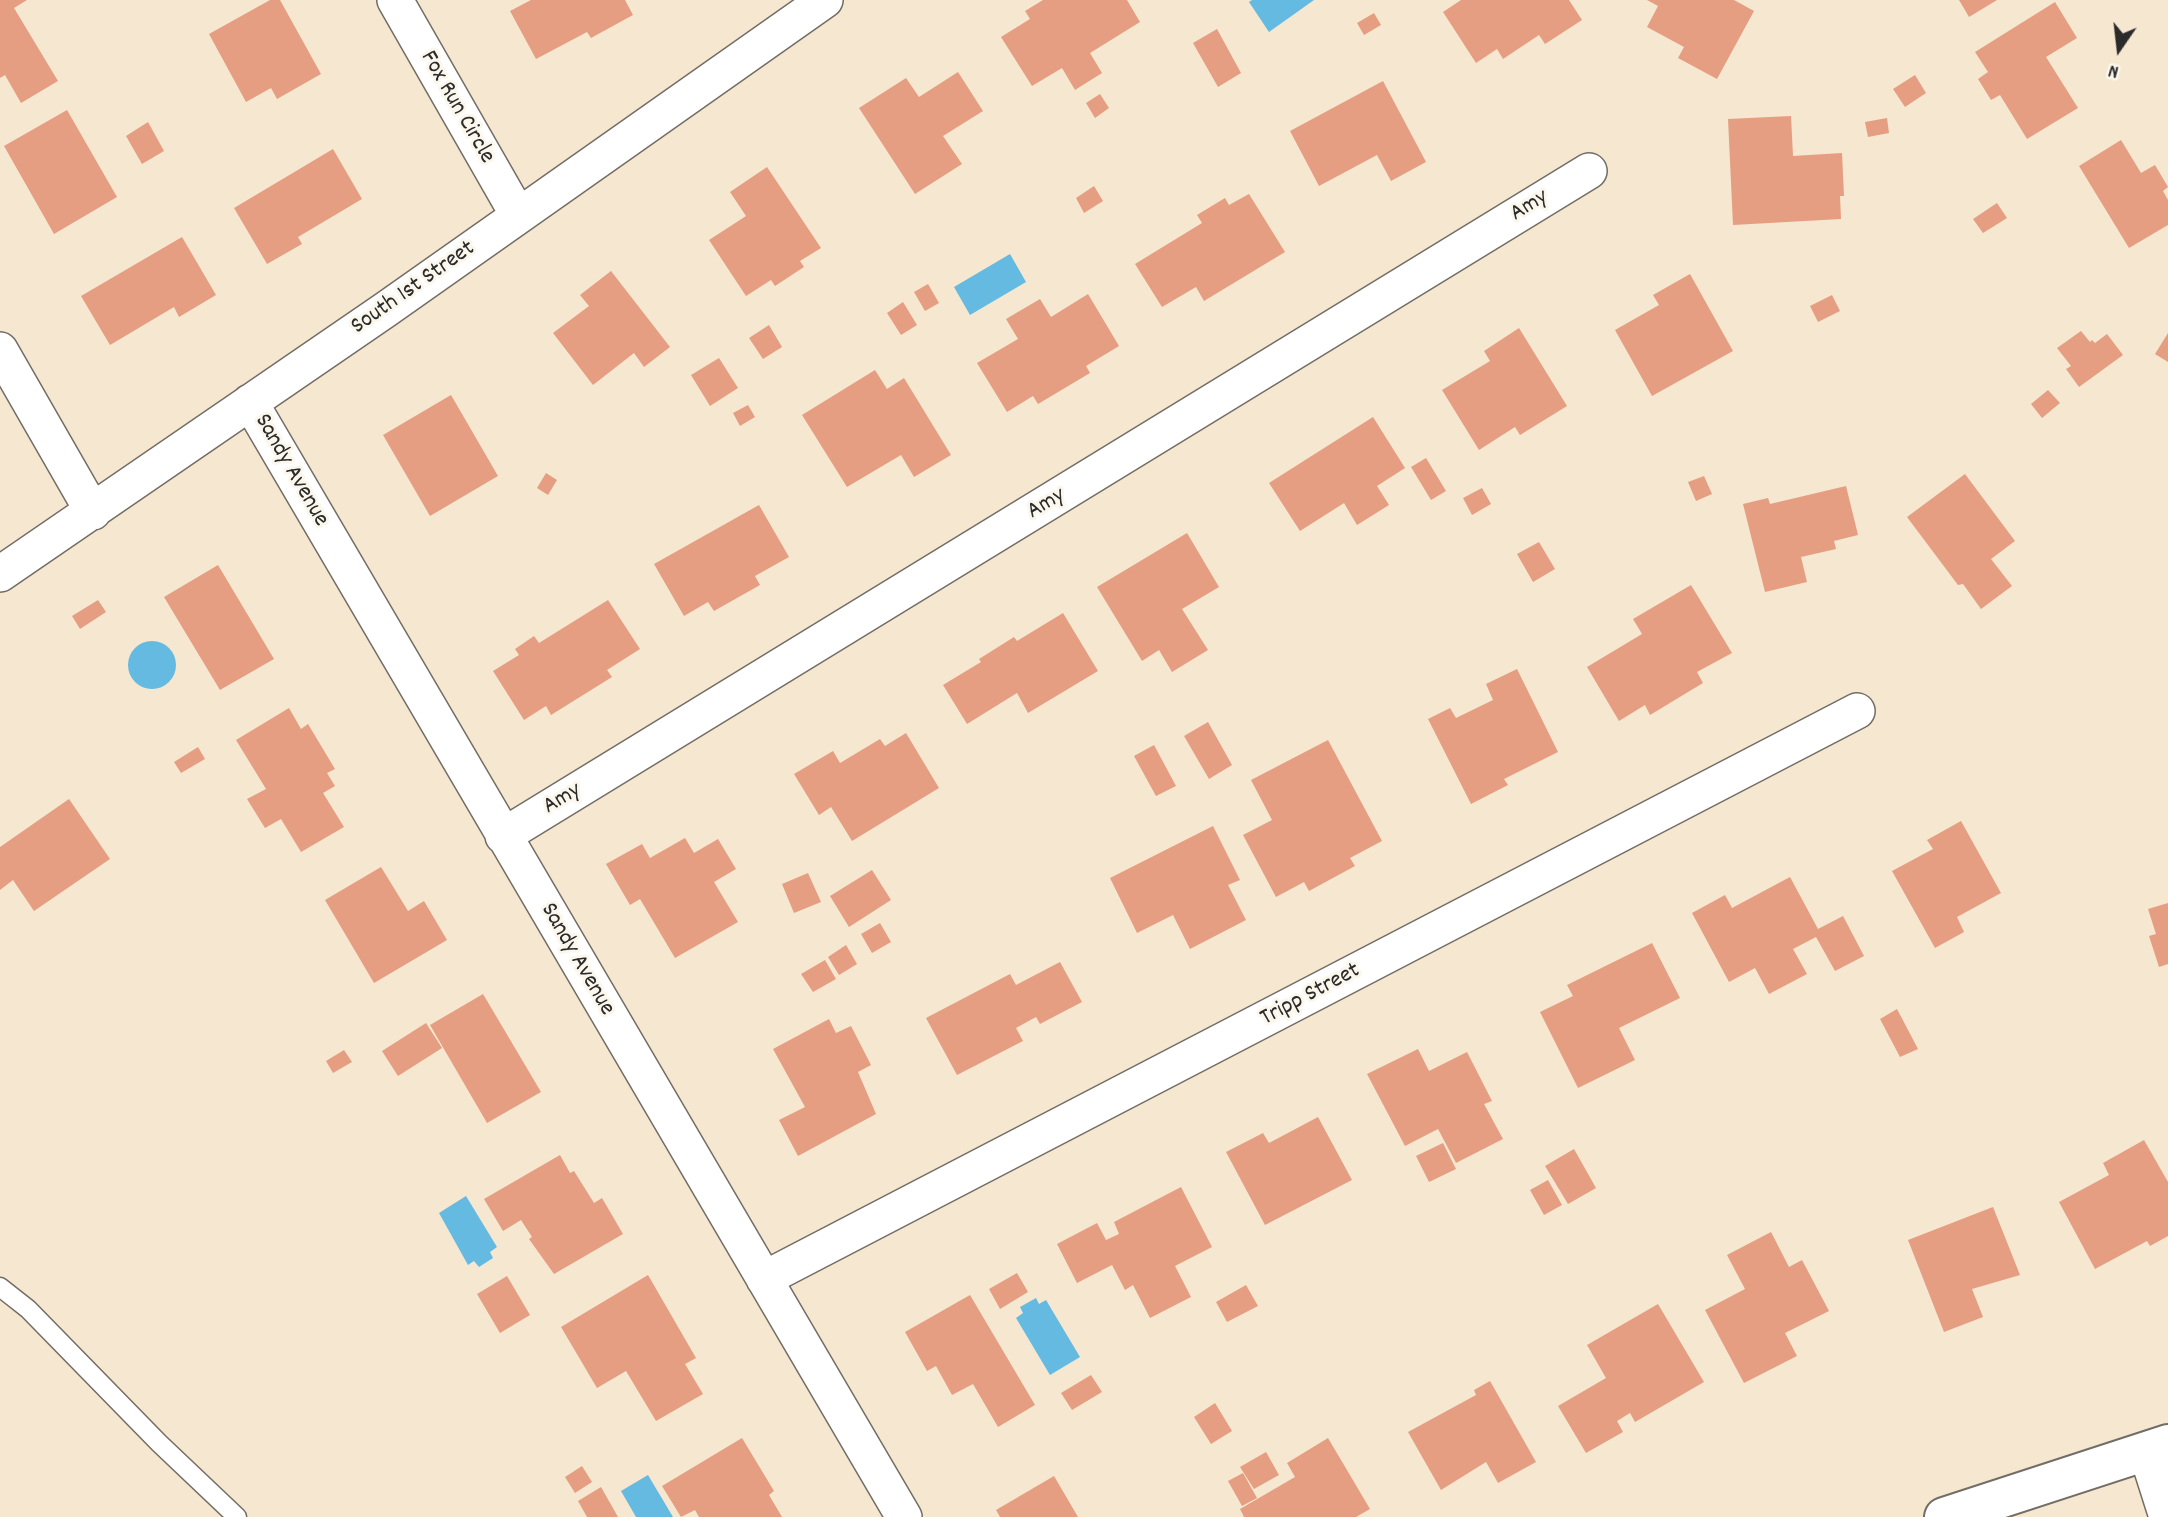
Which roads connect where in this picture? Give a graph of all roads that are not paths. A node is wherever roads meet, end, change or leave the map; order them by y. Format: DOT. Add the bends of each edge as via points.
graph roads {
  1 [pos="395,0"];
  2 [pos="825,0"];
  3 [pos="1589,171"];
  4 [pos="518,215"];
  5 [pos="0,350"];
  6 [pos="250,402"];
  7 [pos="93,512"];
  8 [pos="0,575"];
  9 [pos="1857,711"];
  10 [pos="503,836"];
  11 [pos="764,1279"];
  12 [pos="0,1287"];
  13 [pos="2157,1448"];
  14 [pos="237,1517"];
  15 [pos="904,1517"];
  16 [pos="1944,1517"];
  17 [pos="2167,1517"];
  1 -- 4 [label="street, Fox Run Circle"];
  2 -- 4 [label="street, South 1st Street"];
  3 -- 10 [label="street, Amy"];
  4 -- 6 [label="street, South 1st Street"];
  5 -- 7 [label="street"];
  6 -- 7 [label="street, South 1st Street"];
  6 -- 10 [label="street, Sandy Avenue"];
  7 -- 8 [label="street, South 1st Street"];
  9 -- 11 [label="street, Tripp Street"];
  10 -- 11 [label="street, Sandy Avenue"];
  11 -- 15 [label="street, Sandy Avenue"];
  12 -- 14 [label="lane" via="28,1309"];
  13 -- 16 [label="main road"];
  13 -- 17 [label="street"];
}
